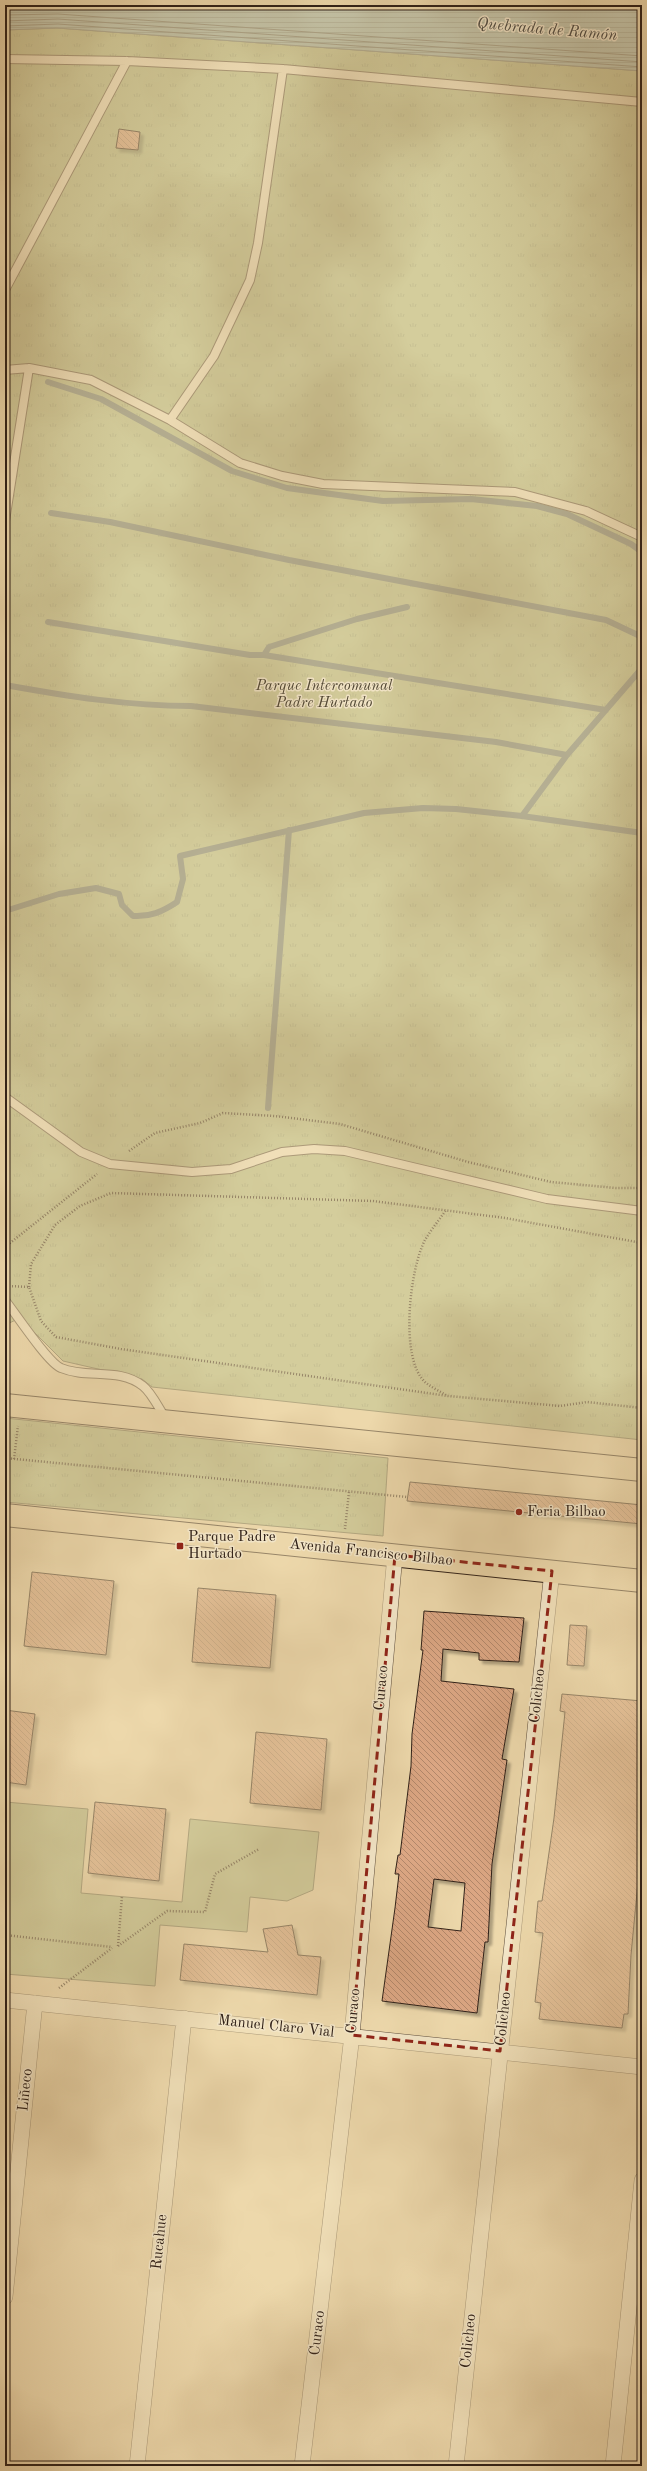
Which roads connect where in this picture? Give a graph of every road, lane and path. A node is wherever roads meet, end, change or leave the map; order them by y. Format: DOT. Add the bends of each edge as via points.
graph roads {
  1 [pos="5,59"];
  2 [pos="127,61"];
  3 [pos="283,70"];
  4 [pos="642,102"];
  5 [pos="5,290"];
  6 [pos="29,368"];
  7 [pos="5,370"];
  8 [pos="170,420"];
  9 [pos="5,521"];
  10 [pos="642,537"];
  11 [pos="5,1096"];
  12 [pos="446,1210"];
  13 [pos="642,1211"];
  14 [pos="642,1243"];
  15 [pos="5,1286"];
  16 [pos="29,1287"];
  17 [pos="5,1300"];
  18 [pos="448,1396"];
  19 [pos="5,1405"];
  20 [pos="642,1408"];
  21 [pos="168,1421"];
  22 [pos="5,1458"];
  23 [pos="642,1470"];
  24 [pos="349,1492"];
  25 [pos="407,1498"];
  26 [pos="5,1515"];
  27 [pos="342,1550"];
  28 [pos="395,1555"];
  29 [pos="552,1571"];
  30 [pos="642,1581"];
  31 [pos="259,1850"];
  32 [pos="122,1896"];
  33 [pos="5,1936"];
  34 [pos="5,2000"];
  35 [pos="35,2003"];
  36 [pos="184,2018"];
  37 [pos="352,2035"];
  38 [pos="500,2051"];
  39 [pos="642,2067"];
  40 [pos="642,2180"];
  41 [pos="640,2218"];
  42 [pos="5,2297"];
  43 [pos="137,2466"];
  44 [pos="302,2466"];
  45 [pos="456,2466"];
  46 [pos="613,2466"];
  1 -- 2 [label="lane"];
  2 -- 3 [label="lane"];
  2 -- 5 [label="lane"];
  3 -- 4 [label="lane"];
  3 -- 8 [label="lane" via="258,243 250,280 214,356"];
  6 -- 7 [label="lane"];
  6 -- 8 [label="lane" via="91,380"];
  6 -- 9 [label="lane"];
  8 -- 10 [label="lane" via="240,463 282,476 324,484 515,492 586,511"];
  11 -- 13 [label="lane" via="81,1152 110,1164 192,1172 231,1169 282,1152 314,1149 345,1151 546,1199"];
  12 -- 14 [label="path"];
  12 -- 16 [label="path" via="373,1201 111,1193 80,1206 55,1226 31,1264"];
  12 -- 18 [label="path" via="425,1241 416,1265 408,1330 412,1357 424,1381"];
  15 -- 16 [label="path"];
  16 -- 18 [label="path" via="41,1321 56,1337"];
  17 -- 21 [label="lane" via="40,1349 60,1368 107,1373 144,1386"];
  18 -- 20 [label="path" via="560,1406 587,1402"];
  19 -- 21 [label="main road"];
  21 -- 23 [label="main road"];
  22 -- 24 [label="path"];
  24 -- 25 [label="path"];
  24 -- 27 [label="path"];
  26 -- 27 [label="main road, Avenida Francisco Bilbao"];
  27 -- 28 [label="main road, Avenida Francisco Bilbao"];
  28 -- 29 [label="main road, Avenida Francisco Bilbao"];
  28 -- 37 [label="street, Curaco"];
  29 -- 30 [label="main road, Avenida Francisco Bilbao"];
  29 -- 38 [label="street, Colicheo"];
  31 -- 32 [label="path" via="215,1874 205,1912 167,1911 118,1946"];
  33 -- 35 [label="path" via="112,1947 71,1981"];
  34 -- 35 [label="street, Manuel Claro Vial"];
  35 -- 36 [label="street, Manuel Claro Vial"];
  35 -- 42 [label="street, Liñeco"];
  36 -- 37 [label="street, Manuel Claro Vial"];
  36 -- 43 [label="street, Rucahue"];
  37 -- 38 [label="street, Manuel Claro Vial"];
  37 -- 44 [label="street, Curaco"];
  38 -- 39 [label="street, Manuel Claro Vial"];
  38 -- 45 [label="street, Colicheo"];
  40 -- 41 [label="street"];
  41 -- 46 [label="street"];
}
